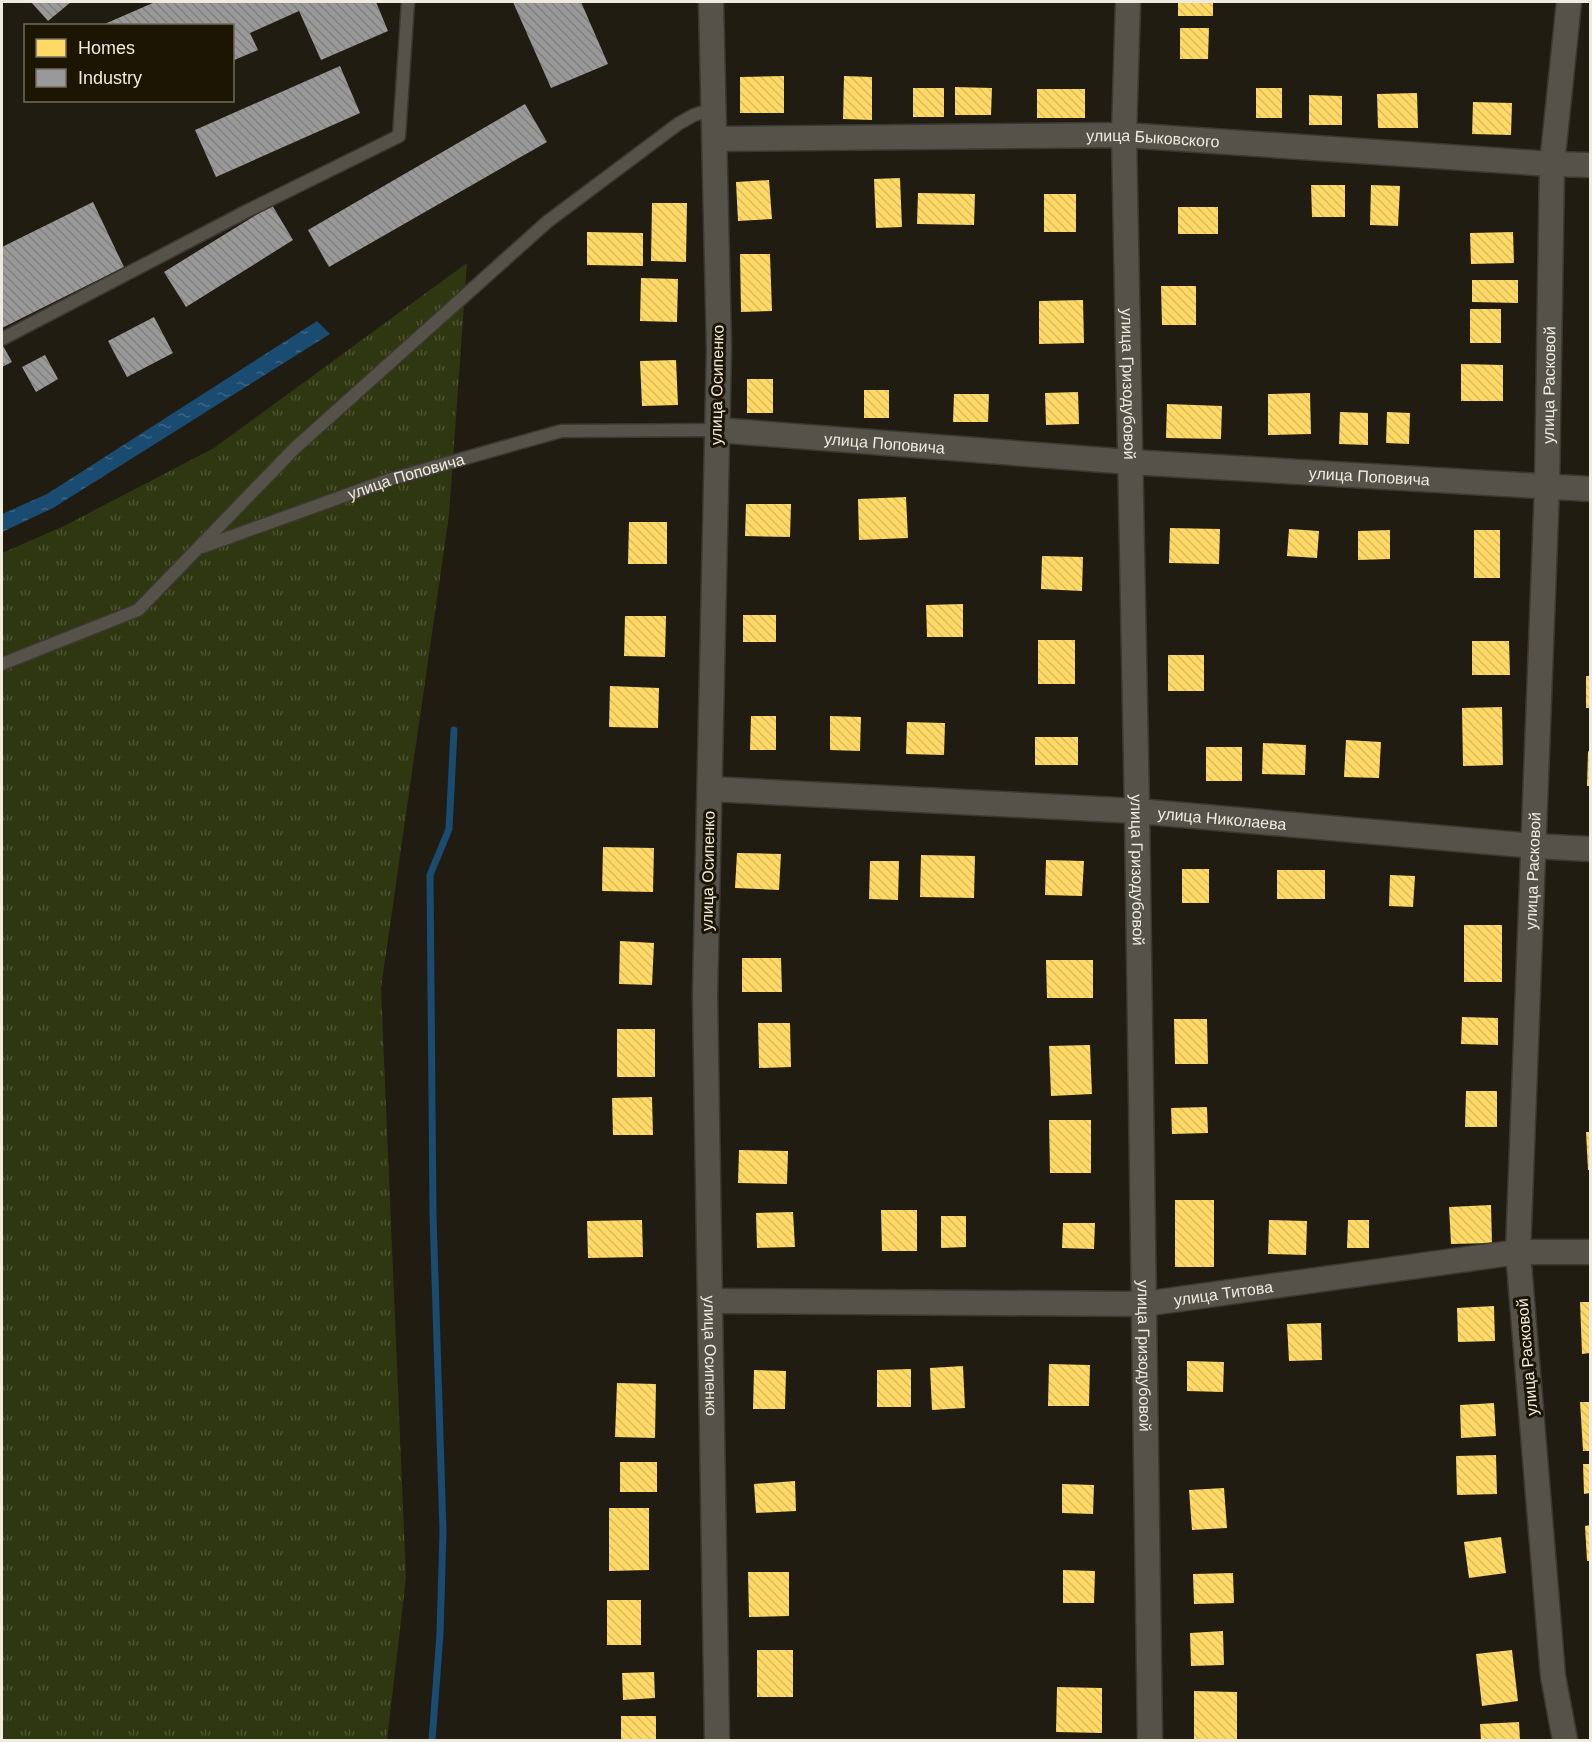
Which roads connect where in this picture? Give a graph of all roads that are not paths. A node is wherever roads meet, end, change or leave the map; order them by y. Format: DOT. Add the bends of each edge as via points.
graph roads {
  1 [pos="711,2"];
  2 [pos="1128,2"];
  3 [pos="1569,2"];
  4 [pos="410,3"];
  5 [pos="713,109"];
  6 [pos="1124,135"];
  7 [pos="714,139"];
  8 [pos="1552,164"];
  9 [pos="1590,165"];
  10 [pos="2,339"];
  11 [pos="717,430"];
  12 [pos="1130,462"];
  13 [pos="1547,487"];
  14 [pos="1590,489"];
  15 [pos="198,548"];
  16 [pos="2,664"];
  17 [pos="710,789"];
  18 [pos="1137,811"];
  19 [pos="1534,846"];
  20 [pos="1590,849"];
  21 [pos="1518,1252"];
  22 [pos="1590,1252"];
  23 [pos="710,1301"];
  24 [pos="1144,1304"];
  25 [pos="717,1740"];
  26 [pos="1150,1740"];
  27 [pos="1565,1740"];
  1 -- 5 [label="street, улица Осипенко"];
  2 -- 6 [label="street, улица Гризодубовой"];
  3 -- 8 [label="street, улица Расковой"];
  4 -- 10 [label="lane" via="399,136"];
  5 -- 7 [label="street, улица Осипенко"];
  5 -- 15 [label="lane" via="678,124 548,222 295,448"];
  6 -- 7 [label="street, улица Быковского"];
  6 -- 8 [label="street, улица Быковского"];
  6 -- 12 [label="street, улица Гризодубовой"];
  7 -- 11 [label="street, улица Осипенко"];
  8 -- 9 [label="street, улица Быковского"];
  8 -- 13 [label="street, улица Расковой"];
  11 -- 12 [label="street, улица Поповича"];
  11 -- 15 [label="lane, улица Поповича" via="561,431 391,479"];
  11 -- 17 [label="street, улица Осипенко"];
  12 -- 13 [label="street, улица Поповича"];
  12 -- 18 [label="street, улица Гризодубовой"];
  13 -- 14 [label="street, улица Поповича"];
  13 -- 19 [label="street, улица Расковой"];
  15 -- 16 [label="lane" via="138,610"];
  17 -- 18 [label="street, улица Николаева"];
  17 -- 23 [label="street, улица Осипенко" via="705,995"];
  18 -- 19 [label="street, улица Николаева"];
  18 -- 24 [label="street, улица Гризодубовой"];
  19 -- 20 [label="street, улица Николаева"];
  19 -- 21 [label="street, улица Расковой"];
  21 -- 22 [label="street, улица Титова"];
  21 -- 24 [label="street, улица Титова"];
  21 -- 27 [label="street, улица Расковой" via="1553,1676"];
  23 -- 24 [label="street, улица Титова"];
  23 -- 25 [label="street, улица Осипенко"];
  24 -- 26 [label="street, улица Гризодубовой"];
}
